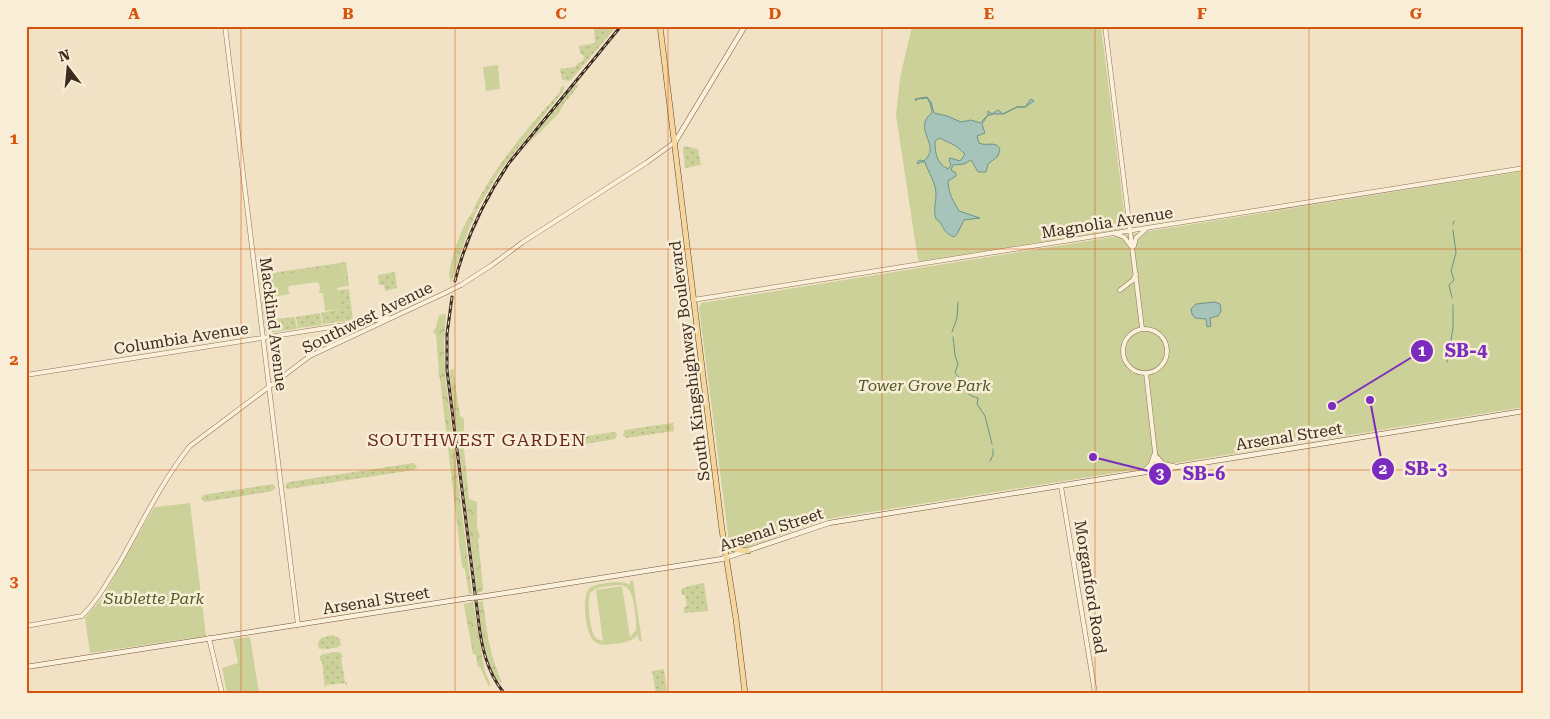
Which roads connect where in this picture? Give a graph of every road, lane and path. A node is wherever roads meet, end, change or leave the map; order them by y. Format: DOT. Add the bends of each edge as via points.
graph roads {
  1 [pos="225,26"];
  2 [pos="660,26"];
  3 [pos="746,26"];
  4 [pos="1105,26"];
  5 [pos="675,142"];
  6 [pos="1524,168"];
  7 [pos="1146,228"];
  8 [pos="1130,231"];
  9 [pos="1115,234"];
  10 [pos="1133,250"];
  11 [pos="1136,274"];
  12 [pos="1120,290"];
  13 [pos="693,300"];
  14 [pos="398,316"];
  15 [pos="1142,328"];
  16 [pos="263,338"];
  17 [pos="1146,373"];
  18 [pos="26,375"];
  19 [pos="269,387"];
  20 [pos="1524,411"];
  21 [pos="1155,453"];
  22 [pos="1178,467"];
  23 [pos="1157,470"];
  24 [pos="1143,472"];
  25 [pos="1061,486"];
  26 [pos="723,538"];
  27 [pos="748,551"];
  28 [pos="726,558"];
  29 [pos="298,625"];
  30 [pos="26,626"];
  31 [pos="209,638"];
  32 [pos="26,667"];
  33 [pos="222,693"];
  34 [pos="745,693"];
  35 [pos="1095,693"];
  1 -- 16 [label="street, Macklind Avenue"];
  2 -- 5 [label="main road, South Kingshighway Boulevard"];
  3 -- 5 [label="main road"];
  4 -- 8 [label="street"];
  5 -- 13 [label="main road, South Kingshighway Boulevard"];
  5 -- 14 [label="street, Southwest Avenue, bridge" via="461,285"];
  6 -- 7 [label="street, Magnolia Avenue"];
  7 -- 8 [label="street, Magnolia Avenue"];
  7 -- 10 [label="street" via="1136,238"];
  8 -- 9 [label="street, Magnolia Avenue"];
  8 -- 10 [label="street"];
  9 -- 10 [label="street" via="1126,238"];
  9 -- 13 [label="street, Magnolia Avenue"];
  10 -- 11 [label="street"];
  11 -- 12 [label="street"];
  11 -- 15 [label="street"];
  13 -- 26 [label="main road, South Kingshighway Boulevard"];
  14 -- 16 [label="street, Columbia Avenue"];
  14 -- 19 [label="street, Southwest Avenue" via="310,356"];
  15 -- 17 [label="street" via="1129,336 1123,354 1132,369"];
  15 -- 17 [label="street" via="1158,332 1168,349 1162,365"];
  16 -- 18 [label="street, Columbia Avenue"];
  16 -- 19 [label="street, Macklind Avenue"];
  17 -- 21 [label="street"];
  19 -- 29 [label="street, Macklind Avenue"];
  19 -- 30 [label="street, Southwest Avenue" via="190,446 180,458 100,596 82,616"];
  20 -- 22 [label="main road, Arsenal Street"];
  21 -- 22 [label="street" via="1163,464"];
  21 -- 23 [label="street"];
  21 -- 24 [label="street"];
  22 -- 23 [label="main road, Arsenal Street"];
  23 -- 24 [label="main road, Arsenal Street"];
  24 -- 25 [label="main road, Arsenal Street"];
  25 -- 27 [label="main road, Arsenal Street" via="828,523"];
  25 -- 35 [label="street, Morganford Road"];
  26 -- 27 [label="main road" via="733,549"];
  26 -- 28 [label="main road, South Kingshighway Boulevard"];
  27 -- 28 [label="main road, Arsenal Street"];
  28 -- 29 [label="main road, Arsenal Street, bridge"];
  28 -- 34 [label="main road, South Kingshighway Boulevard"];
  29 -- 31 [label="main road, Arsenal Street"];
  31 -- 32 [label="main road, Arsenal Street"];
  31 -- 33 [label="street"];
}
